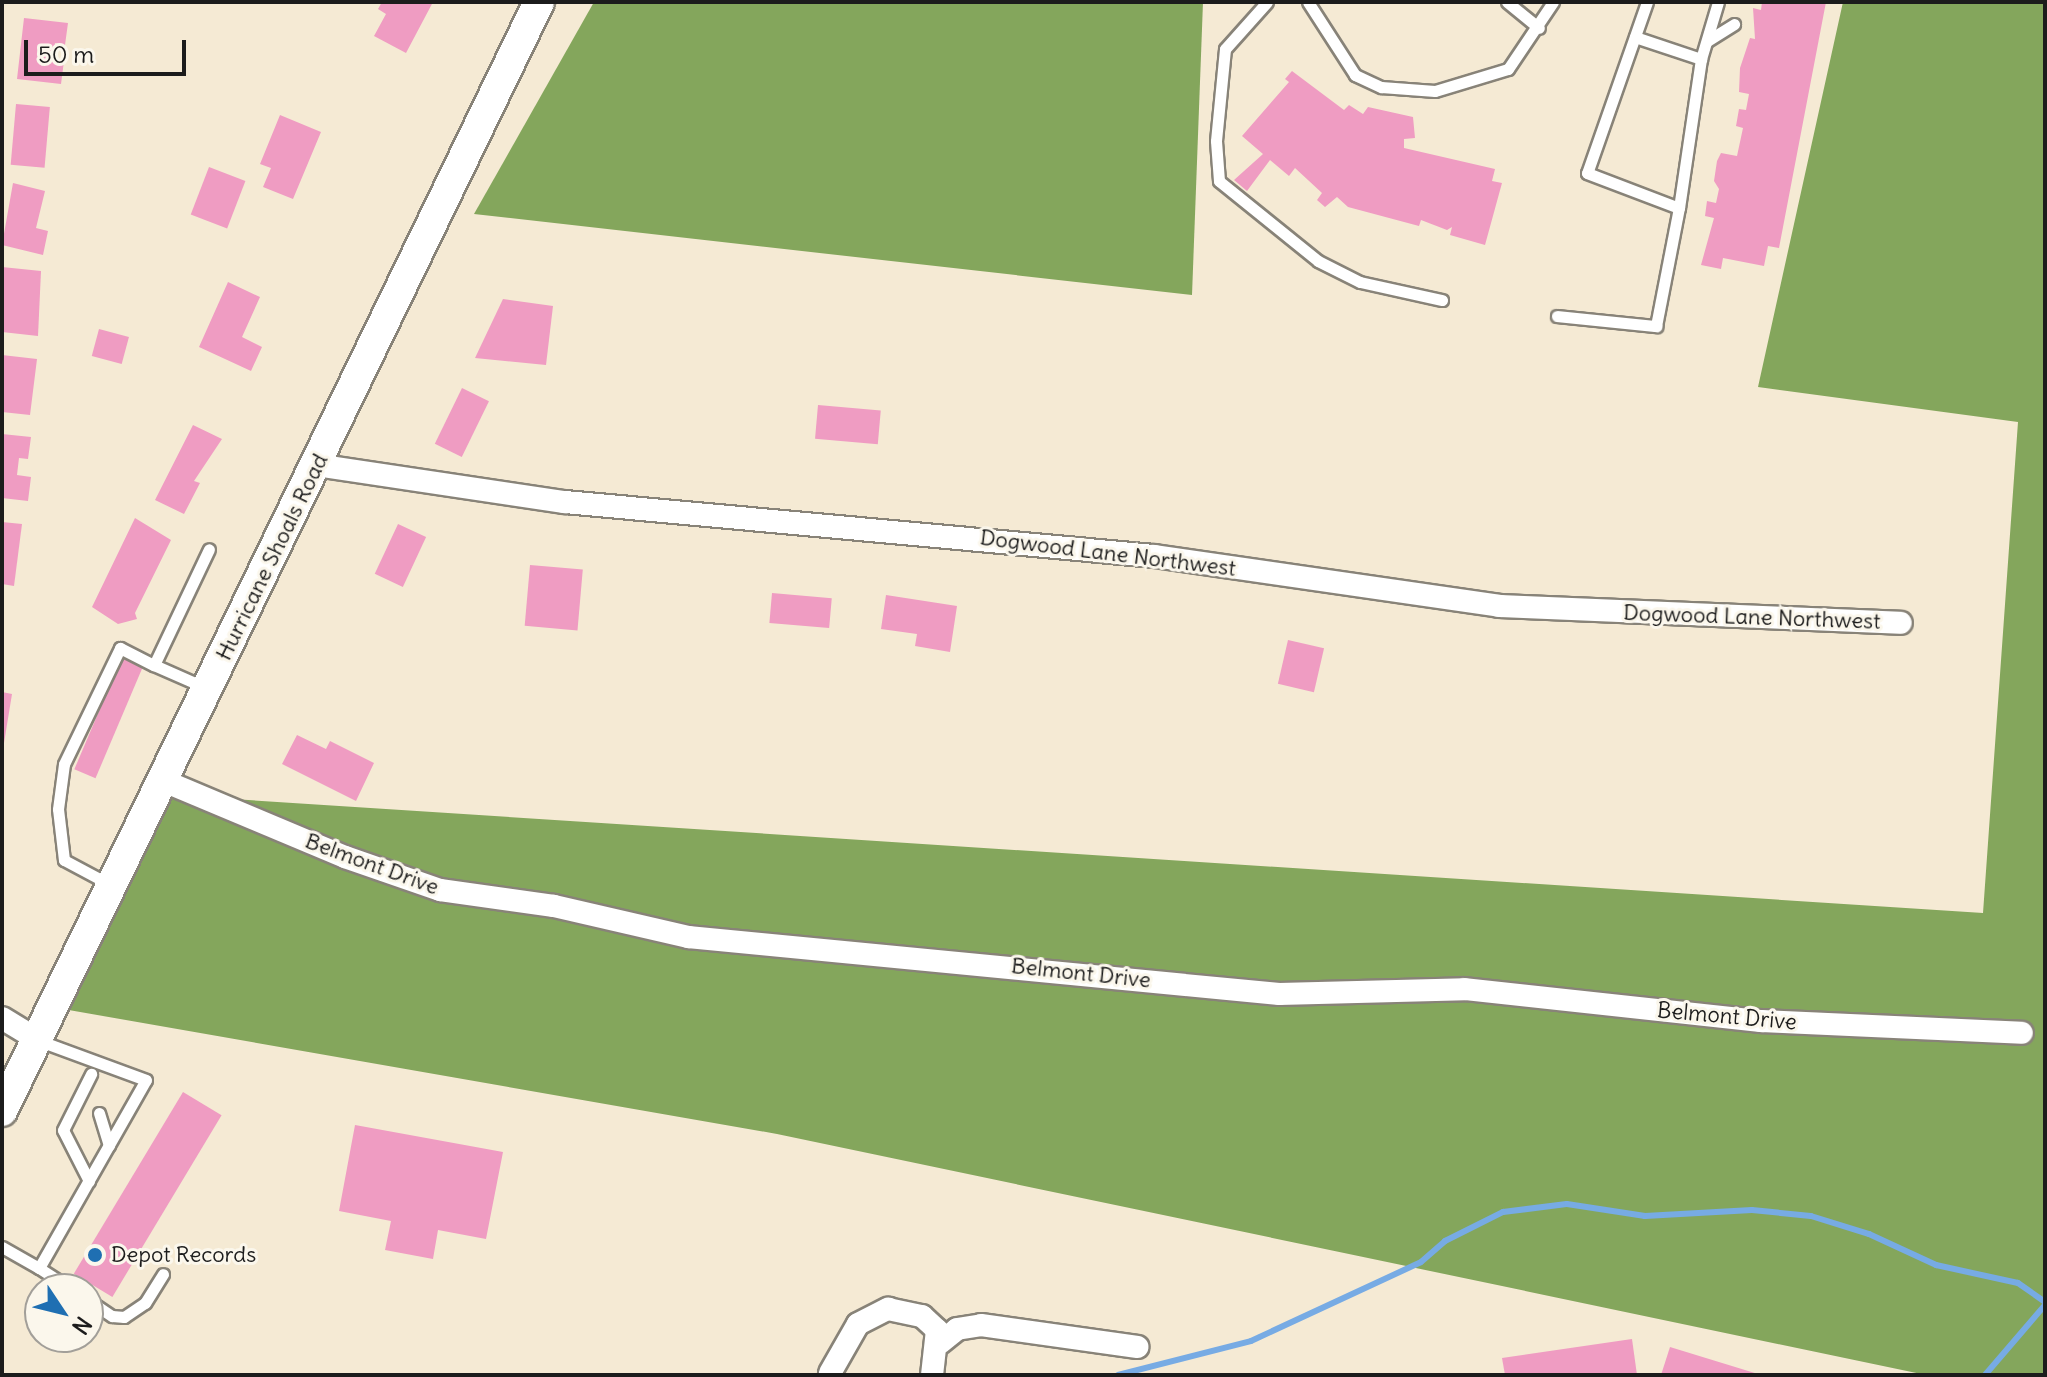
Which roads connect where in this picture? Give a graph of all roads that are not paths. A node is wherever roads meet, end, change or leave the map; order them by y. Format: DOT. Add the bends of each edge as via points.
graph roads {
  1 [pos="539,2"];
  2 [pos="1267,2"];
  3 [pos="1308,2"];
  4 [pos="1507,2"];
  5 [pos="1553,2"];
  6 [pos="1647,2"];
  7 [pos="1718,2"];
  8 [pos="1734,24"];
  9 [pos="1539,28"];
  10 [pos="1635,37"];
  11 [pos="1707,41"];
  12 [pos="1701,59"];
  13 [pos="1679,208"];
  14 [pos="1442,300"];
  15 [pos="1557,316"];
  16 [pos="316,465"];
  17 [pos="209,549"];
  18 [pos="1901,623"];
  19 [pos="154,665"];
  20 [pos="209,689"];
  21 [pos="164,781"];
  22 [pos="114,886"];
  23 [pos="2,1018"];
  24 [pos="2022,1033"];
  25 [pos="40,1041"];
  26 [pos="86,1058"];
  27 [pos="91,1074"];
  28 [pos="94,1090"];
  29 [pos="2,1111"];
  30 [pos="99,1113"];
  31 [pos="109,1146"];
  32 [pos="89,1181"];
  33 [pos="2,1247"];
  34 [pos="39,1268"];
  35 [pos="47,1273"];
  36 [pos="163,1274"];
  37 [pos="104,1311"];
  38 [pos="940,1343"];
  39 [pos="1137,1347"];
  40 [pos="830,1373"];
  41 [pos="932,1375"];
  1 -- 16 [label="street, Hurricane Shoals Road"];
  2 -- 14 [label="lane" via="1225,49 1216,141 1219,181 1318,261 1360,282"];
  3 -- 9 [label="lane" via="1355,75 1381,87 1435,91 1508,69"];
  4 -- 9 [label="lane"];
  5 -- 9 [label="lane"];
  6 -- 10 [label="lane"];
  7 -- 11 [label="lane"];
  8 -- 11 [label="lane"];
  10 -- 12 [label="lane"];
  10 -- 13 [label="lane" via="1587,173"];
  11 -- 12 [label="lane"];
  12 -- 13 [label="lane"];
  13 -- 15 [label="lane" via="1656,326"];
  16 -- 18 [label="street, Dogwood Lane Northwest" via="565,502 1154,556 1499,606"];
  16 -- 20 [label="street, Hurricane Shoals Road"];
  17 -- 19 [label="lane"];
  19 -- 20 [label="lane"];
  19 -- 22 [label="lane" via="120,648 64,764 58,809 64,860"];
  20 -- 21 [label="street, Hurricane Shoals Road"];
  21 -- 22 [label="street, Hurricane Shoals Road"];
  21 -- 24 [label="street, Belmont Drive" via="345,857 440,890 554,906 688,937 1279,994 1465,989 1761,1021"];
  22 -- 25 [label="street, Hurricane Shoals Road"];
  23 -- 25 [label="street"];
  25 -- 26 [label="lane"];
  25 -- 29 [label="street, Hurricane Shoals Road"];
  26 -- 27 [label="lane"];
  26 -- 31 [label="lane" via="146,1080"];
  27 -- 28 [label="lane"];
  27 -- 32 [label="lane" via="63,1130"];
  30 -- 31 [label="lane"];
  31 -- 32 [label="lane"];
  32 -- 34 [label="lane"];
  33 -- 34 [label="lane"];
  34 -- 35 [label="lane"];
  36 -- 37 [label="lane" via="145,1303 124,1317"];
  38 -- 39 [label="street" via="957,1329 981,1325"];
  38 -- 40 [label="street" via="937,1330 922,1316 888,1309 858,1324"];
  38 -- 41 [label="street"];
}
